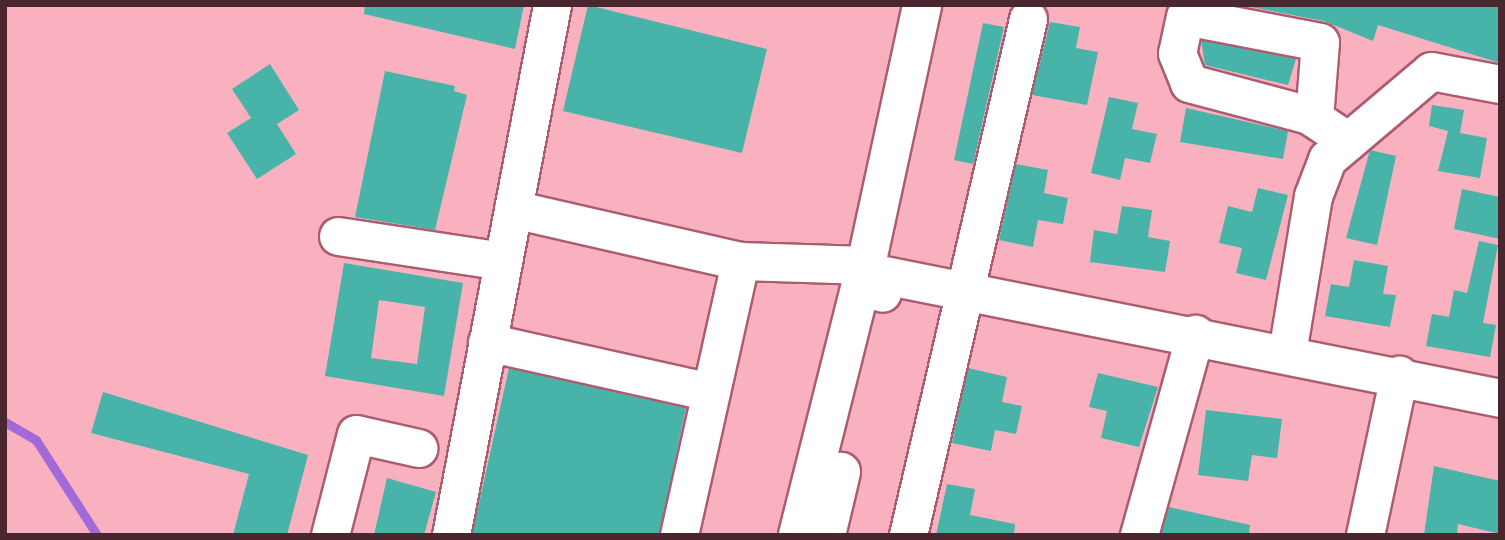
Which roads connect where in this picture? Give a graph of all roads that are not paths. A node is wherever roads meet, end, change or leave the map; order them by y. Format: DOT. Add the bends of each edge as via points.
graph roads {
  1 [pos="552,5"];
  2 [pos="922,5"];
  3 [pos="945,5"];
  4 [pos="1028,19"];
  5 [pos="1500,84"];
  6 [pos="1314,118"];
  7 [pos="1349,141"];
  8 [pos="513,209"];
  9 [pos="338,236"];
  10 [pos="503,261"];
  11 [pos="740,261"];
  12 [pos="878,278"];
  13 [pos="969,292"];
  14 [pos="1195,334"];
  15 [pos="487,342"];
  16 [pos="1287,353"];
  17 [pos="1399,375"];
  18 [pos="710,392"];
  19 [pos="1500,398"];
  20 [pos="418,448"];
  21 [pos="330,535"];
  22 [pos="451,535"];
  23 [pos="679,535"];
  24 [pos="798,535"];
  25 [pos="826,535"];
  26 [pos="908,535"];
  27 [pos="1139,535"];
  28 [pos="1365,535"];
  1 -- 8 [label="street"];
  2 -- 12 [label="main road"];
  3 -- 12 [label="main road"];
  4 -- 13 [label="street"];
  5 -- 7 [label="street" via="1431,71"];
  6 -- 7 [label="street"];
  7 -- 16 [label="street" via="1327,159 1313,196"];
  8 -- 10 [label="street"];
  8 -- 11 [label="street"];
  9 -- 10 [label="street"];
  10 -- 15 [label="street"];
  11 -- 12 [label="street"];
  11 -- 18 [label="street"];
  12 -- 13 [label="street"];
  12 -- 24 [label="main road"];
  12 -- 25 [label="main road"];
  13 -- 14 [label="street"];
  13 -- 26 [label="street"];
  14 -- 16 [label="street"];
  14 -- 27 [label="street"];
  15 -- 18 [label="street"];
  15 -- 22 [label="street"];
  16 -- 17 [label="street"];
  17 -- 19 [label="street"];
  17 -- 28 [label="street"];
  18 -- 23 [label="street"];
  20 -- 21 [label="street" via="356,434"];
}
